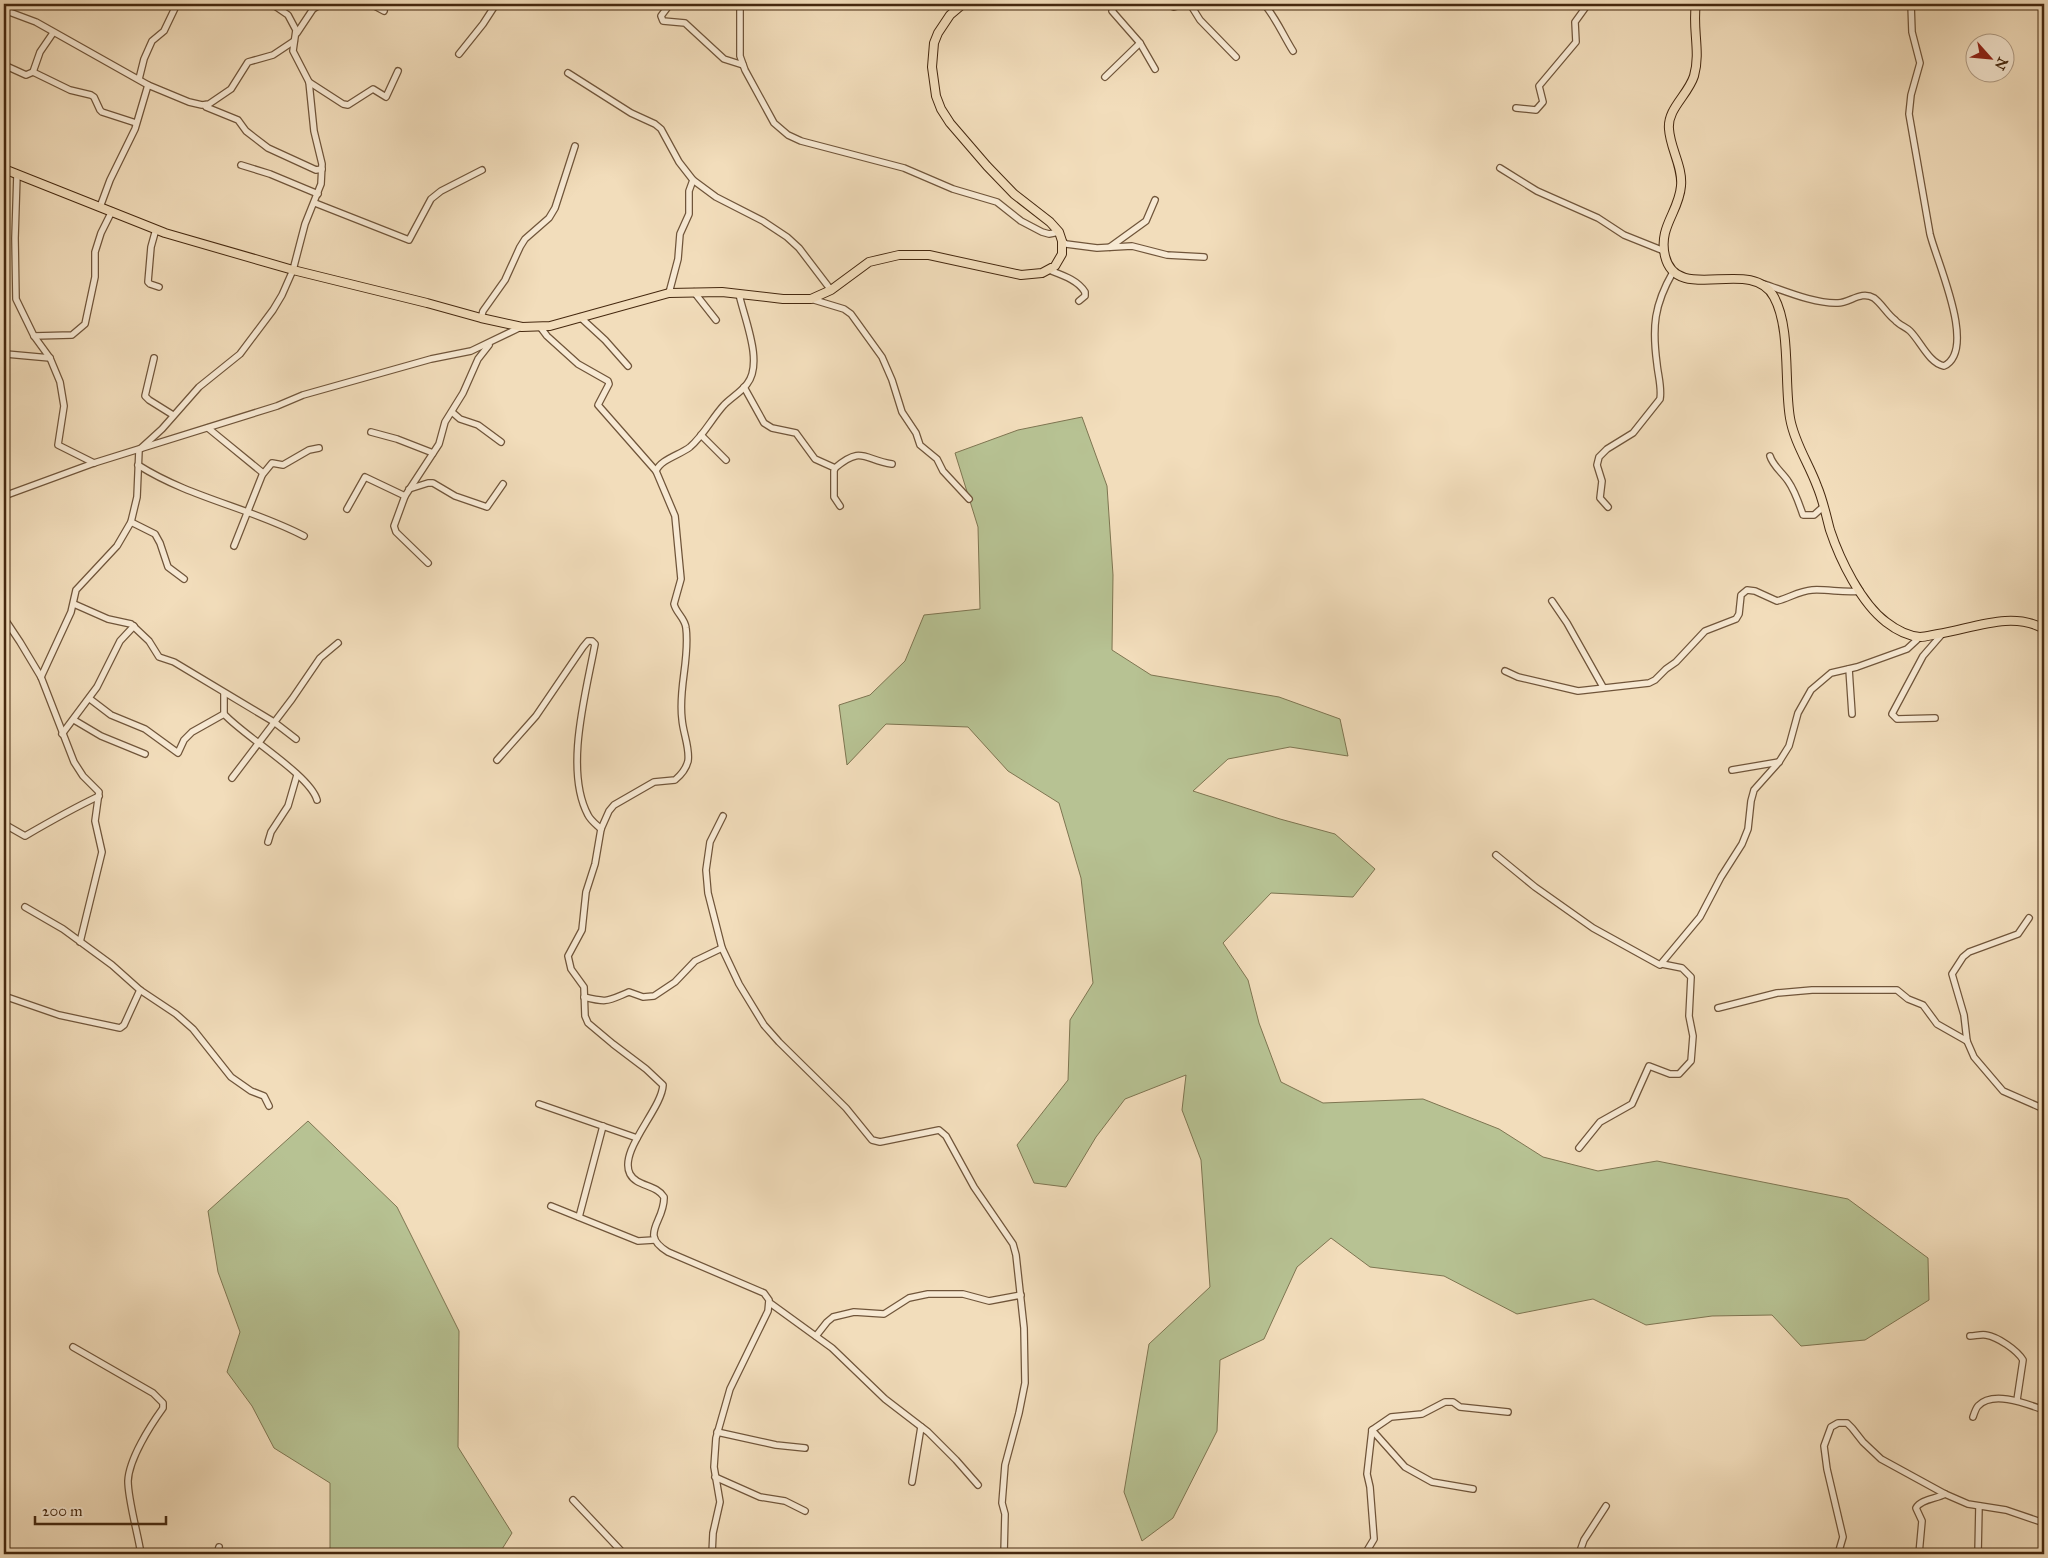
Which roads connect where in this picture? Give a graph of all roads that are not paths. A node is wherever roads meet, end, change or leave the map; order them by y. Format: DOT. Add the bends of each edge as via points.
graph roads {
  1 [pos="272,4"];
  2 [pos="321,4"];
  3 [pos="371,4"];
  4 [pos="496,4"];
  5 [pos="670,4"];
  6 [pos="740,4"];
  7 [pos="963,4"];
  8 [pos="1116,4"];
  9 [pos="1166,4"];
  10 [pos="1185,4"];
  11 [pos="1190,4"];
  12 [pos="1264,4"];
  13 [pos="1588,4"];
  14 [pos="1696,4"];
  15 [pos="1911,4"];
  16 [pos="175,8"];
  17 [pos="4,10"];
  18 [pos="384,11"];
  19 [pos="54,33"];
  20 [pos="297,33"];
  21 [pos="294,41"];
  22 [pos="1140,42"];
  23 [pos="1293,51"];
  24 [pos="459,54"];
  25 [pos="1236,57"];
  26 [pos="4,65"];
  27 [pos="743,65"];
  28 [pos="1155,69"];
  29 [pos="398,70"];
  30 [pos="33,72"];
  31 [pos="568,73"];
  32 [pos="1105,77"];
  33 [pos="139,79"];
  34 [pos="309,82"];
  35 [pos="148,85"];
  36 [pos="205,104"];
  37 [pos="1516,108"];
  38 [pos="136,123"];
  39 [pos="575,146"];
  40 [pos="241,165"];
  41 [pos="1500,168"];
  42 [pos="4,169"];
  43 [pos="322,169"];
  44 [pos="482,170"];
  45 [pos="17,174"];
  46 [pos="693,180"];
  47 [pos="318,194"];
  48 [pos="1155,200"];
  49 [pos="315,203"];
  50 [pos="100,207"];
  51 [pos="112,211"];
  52 [pos="156,229"];
  53 [pos="1059,232"];
  54 [pos="1062,241"];
  55 [pos="1110,247"];
  56 [pos="1664,251"];
  57 [pos="1204,257"];
  58 [pos="293,270"];
  59 [pos="1049,270"];
  60 [pos="1674,272"];
  61 [pos="1763,284"];
  62 [pos="159,287"];
  63 [pos="831,290"];
  64 [pos="694,292"];
  65 [pos="669,293"];
  66 [pos="738,294"];
  67 [pos="811,299"];
  68 [pos="1079,301"];
  69 [pos="580,317"];
  70 [pos="481,318"];
  71 [pos="716,320"];
  72 [pos="522,327"];
  73 [pos="541,328"];
  74 [pos="34,336"];
  75 [pos="490,343"];
  76 [pos="6,354"];
  77 [pos="50,358"];
  78 [pos="154,358"];
  79 [pos="628,366"];
  80 [pos="744,388"];
  81 [pos="452,412"];
  82 [pos="173,415"];
  83 [pos="208,428"];
  84 [pos="371,432"];
  85 [pos="701,435"];
  86 [pos="501,442"];
  87 [pos="319,448"];
  88 [pos="139,450"];
  89 [pos="433,453"];
  90 [pos="1770,456"];
  91 [pos="726,460"];
  92 [pos="94,463"];
  93 [pos="892,464"];
  94 [pos="138,465"];
  95 [pos="835,468"];
  96 [pos="656,471"];
  97 [pos="263,474"];
  98 [pos="503,484"];
  99 [pos="410,489"];
  100 [pos="4,496"];
  101 [pos="405,496"];
  102 [pos="969,499"];
  103 [pos="840,506"];
  104 [pos="1608,507"];
  105 [pos="1823,507"];
  106 [pos="347,509"];
  107 [pos="246,512"];
  108 [pos="131,522"];
  109 [pos="304,536"];
  110 [pos="234,546"];
  111 [pos="428,563"];
  112 [pos="184,579"];
  113 [pos="1860,591"];
  114 [pos="1552,601"];
  115 [pos="74,604"];
  116 [pos="4,618"];
  117 [pos="134,626"];
  118 [pos="2044,629"];
  119 [pos="1943,633"];
  120 [pos="1920,637"];
  121 [pos="338,643"];
  122 [pos="1850,669"];
  123 [pos="1505,670"];
  124 [pos="41,677"];
  125 [pos="1603,687"];
  126 [pos="224,693"];
  127 [pos="90,699"];
  128 [pos="224,714"];
  129 [pos="1852,714"];
  130 [pos="1934,718"];
  131 [pos="74,720"];
  132 [pos="274,722"];
  133 [pos="62,734"];
  134 [pos="296,739"];
  135 [pos="258,744"];
  136 [pos="145,754"];
  137 [pos="497,760"];
  138 [pos="1779,762"];
  139 [pos="1732,770"];
  140 [pos="297,775"];
  141 [pos="232,778"];
  142 [pos="99,796"];
  143 [pos="317,800"];
  144 [pos="723,816"];
  145 [pos="4,824"];
  146 [pos="601,830"];
  147 [pos="268,842"];
  148 [pos="1496,855"];
  149 [pos="25,907"];
  150 [pos="2029,918"];
  151 [pos="80,942"];
  152 [pos="722,948"];
  153 [pos="1662,964"];
  154 [pos="140,990"];
  155 [pos="4,996"];
  156 [pos="584,996"];
  157 [pos="1718,1008"];
  158 [pos="1967,1041"];
  159 [pos="4,1073"];
  160 [pos="4,1079"];
  161 [pos="539,1104"];
  162 [pos="269,1106"];
  163 [pos="2044,1109"];
  164 [pos="603,1126"];
  165 [pos="637,1138"];
  166 [pos="1579,1148"];
  167 [pos="551,1206"];
  168 [pos="579,1217"];
  169 [pos="654,1240"];
  170 [pos="1021,1295"];
  171 [pos="770,1304"];
  172 [pos="816,1336"];
  173 [pos="1970,1336"];
  174 [pos="73,1347"];
  175 [pos="2017,1400"];
  176 [pos="2044,1410"];
  177 [pos="1508,1412"];
  178 [pos="1973,1417"];
  179 [pos="921,1427"];
  180 [pos="1372,1430"];
  181 [pos="717,1432"];
  182 [pos="805,1448"];
  183 [pos="715,1477"];
  184 [pos="912,1482"];
  185 [pos="978,1485"];
  186 [pos="1473,1490"];
  187 [pos="1945,1494"];
  188 [pos="573,1500"];
  189 [pos="1606,1506"];
  190 [pos="1979,1506"];
  191 [pos="805,1511"];
  192 [pos="2044,1523"];
  193 [pos="218,1547"];
  194 [pos="141,1554"];
  195 [pos="217,1554"];
  196 [pos="624,1554"];
  197 [pos="712,1554"];
  198 [pos="965,1554"];
  199 [pos="973,1554"];
  200 [pos="1004,1554"];
  201 [pos="1365,1554"];
  202 [pos="1579,1554"];
  203 [pos="1838,1554"];
  204 [pos="1918,1554"];
  205 [pos="1978,1554"];
  1 -- 20 [label="street" via="288,15"];
  2 -- 20 [label="street" via="313,9"];
  3 -- 18 [label="street"];
  4 -- 24 [label="street"];
  5 -- 27 [label="street" via="661,16 663,21 686,23 724,60"];
  6 -- 27 [label="street" via="740,56"];
  7 -- 53 [label="main road" via="950,15 934,43 933,79 941,109 962,139 992,172"];
  8 -- 22 [label="street" via="1112,11"];
  9 -- 10 [label="street" via="1174,7"];
  11 -- 25 [label="street" via="1200,20"];
  12 -- 23 [label="street"];
  13 -- 37 [label="street" via="1575,22 1576,42 1539,86 1543,102 1536,110"];
  14 -- 56 [label="main road" via="1696,64 1690,87 1670,116 1668,127 1682,184 1665,229"];
  15 -- 61 [label="street" via="1912,32 1920,63 1910,95 1909,114 1930,234 1954,311 1956,353 1949,364 1944,366 1935,362 1912,332 1895,321 1870,296 1831,303"];
  16 -- 33 [label="street" via="164,31 152,41"];
  17 -- 19 [label="street"];
  19 -- 30 [label="street" via="40,52"];
  19 -- 33 [label="street"];
  20 -- 21 [label="street"];
  21 -- 34 [label="street" via="293,51"];
  21 -- 36 [label="street" via="265,59 248,62 231,89"];
  22 -- 28 [label="street"];
  22 -- 32 [label="street"];
  26 -- 30 [label="street" via="26,75"];
  27 -- 53 [label="street" via="774,123 794,138 904,168 953,189 997,202 1021,222 1042,232"];
  29 -- 34 [label="street" via="386,97 373,89 348,105"];
  30 -- 38 [label="street" via="70,90 91,95 102,112"];
  31 -- 46 [label="street" via="631,113 655,124"];
  33 -- 35 [label="street"];
  34 -- 43 [label="street"];
  35 -- 36 [label="street" via="189,102"];
  35 -- 38 [label="street"];
  36 -- 43 [label="street" via="238,120 246,131 268,148 316,170"];
  38 -- 50 [label="street"];
  39 -- 70 [label="street" via="555,208 520,247 505,280 483,310"];
  40 -- 47 [label="street"];
  41 -- 56 [label="street" via="1564,205 1588,213 1624,235"];
  42 -- 45 [label="main road"];
  43 -- 47 [label="street"];
  44 -- 49 [label="street" via="431,199 409,240"];
  45 -- 50 [label="main road"];
  45 -- 74 [label="street" via="15,288 21,310"];
  46 -- 63 [label="street" via="716,197 787,237"];
  46 -- 65 [label="street" via="689,191 689,214 680,234 678,259"];
  47 -- 49 [label="street"];
  48 -- 55 [label="street" via="1146,221"];
  49 -- 58 [label="street" via="305,224"];
  50 -- 51 [label="main road"];
  51 -- 52 [label="main road"];
  51 -- 74 [label="street" via="95,252 95,277 85,324 72,336"];
  52 -- 58 [label="main road"];
  52 -- 62 [label="street" via="148,282"];
  53 -- 54 [label="main road"];
  54 -- 55 [label="street"];
  54 -- 59 [label="main road" via="1062,254"];
  55 -- 57 [label="street" via="1132,246 1167,254"];
  56 -- 60 [label="main road"];
  58 -- 70 [label="main road"];
  58 -- 82 [label="street" via="273,310 240,354 199,386"];
  59 -- 63 [label="main road" via="1021,275 912,253 868,262"];
  59 -- 68 [label="street" via="1083,288 1085,294"];
  60 -- 61 [label="main road" via="1696,281 1744,279"];
  60 -- 104 [label="street" via="1655,314 1660,399 1633,433 1599,457 1600,498"];
  61 -- 105 [label="main road" via="1774,296 1781,314 1790,420"];
  63 -- 67 [label="main road"];
  64 -- 65 [label="main road"];
  64 -- 66 [label="main road"];
  64 -- 71 [label="street"];
  65 -- 69 [label="main road"];
  66 -- 67 [label="main road"];
  66 -- 80 [label="street" via="754,359 752,376"];
  67 -- 102 [label="street" via="851,314 882,357 902,412 920,445 937,459 943,471"];
  69 -- 73 [label="main road"];
  69 -- 79 [label="street"];
  70 -- 72 [label="main road"];
  72 -- 73 [label="main road"];
  72 -- 75 [label="street"];
  73 -- 96 [label="street" via="578,364 608,382 598,405"];
  74 -- 77 [label="street"];
  75 -- 81 [label="street" via="478,359"];
  75 -- 83 [label="street" via="471,351 304,395"];
  76 -- 77 [label="street"];
  77 -- 92 [label="street" via="60,382 64,406 58,445"];
  78 -- 82 [label="street" via="145,396"];
  80 -- 85 [label="street" via="725,404"];
  80 -- 95 [label="street" via="764,423 796,433 815,459"];
  81 -- 86 [label="street"];
  81 -- 89 [label="street"];
  82 -- 88 [label="street"];
  83 -- 88 [label="street"];
  83 -- 97 [label="street"];
  84 -- 89 [label="street"];
  85 -- 91 [label="street"];
  85 -- 96 [label="street" via="686,451"];
  87 -- 97 [label="street" via="283,465 272,463"];
  88 -- 92 [label="street"];
  88 -- 94 [label="street"];
  89 -- 99 [label="street"];
  90 -- 105 [label="street" via="1792,487 1803,515 1814,516"];
  92 -- 100 [label="street"];
  93 -- 95 [label="street" via="859,455 845,459"];
  94 -- 107 [label="street" via="164,480"];
  94 -- 108 [label="street" via="137,497"];
  95 -- 103 [label="street" via="833,488"];
  96 -- 146 [label="street" via="673,507 676,527 681,579 674,604 685,621 687,635 688,654 681,696 688,759 675,780 654,782 614,805"];
  97 -- 107 [label="street"];
  98 -- 99 [label="street" via="486,507 455,496 434,483"];
  99 -- 101 [label="street"];
  101 -- 106 [label="street" via="365,477"];
  101 -- 111 [label="street" via="394,530"];
  105 -- 113 [label="main road" via="1840,554"];
  107 -- 109 [label="street"];
  107 -- 110 [label="street"];
  108 -- 112 [label="street" via="155,534 168,567"];
  108 -- 115 [label="street" via="117,546 78,587"];
  113 -- 120 [label="main road" via="1886,623"];
  113 -- 125 [label="street" via="1810,590 1777,601 1747,590 1741,595 1736,619 1700,634 1655,680"];
  114 -- 125 [label="street"];
  115 -- 117 [label="street"];
  115 -- 124 [label="street"];
  116 -- 124 [label="street"];
  117 -- 126 [label="street" via="159,657 169,659"];
  117 -- 127 [label="street" via="120,641"];
  118 -- 119 [label="main road" via="2033,624 2006,621"];
  119 -- 120 [label="main road"];
  119 -- 130 [label="street" via="1923,656 1892,714 1897,719"];
  120 -- 122 [label="street" via="1907,649"];
  121 -- 132 [label="street" via="320,658"];
  122 -- 129 [label="street"];
  122 -- 138 [label="street" via="1831,673 1811,690 1798,713 1789,746"];
  123 -- 125 [label="street" via="1518,677 1578,691"];
  124 -- 133 [label="street"];
  126 -- 128 [label="street"];
  126 -- 132 [label="street"];
  127 -- 128 [label="street" via="111,715 145,729 178,752 187,736"];
  127 -- 131 [label="street"];
  128 -- 135 [label="street"];
  131 -- 133 [label="street"];
  131 -- 136 [label="street" via="101,736"];
  132 -- 134 [label="street"];
  132 -- 135 [label="street"];
  133 -- 142 [label="street" via="78,770 99,792"];
  135 -- 140 [label="street"];
  135 -- 141 [label="street"];
  137 -- 146 [label="street" via="529,726 583,646 592,641 595,644 576,766 589,817"];
  138 -- 139 [label="street"];
  138 -- 153 [label="street" via="1754,790 1746,836 1700,917"];
  140 -- 143 [label="street" via="314,792"];
  140 -- 147 [label="street" via="288,806"];
  142 -- 145 [label="street" via="25,836"];
  142 -- 151 [label="street" via="95,821 102,852"];
  144 -- 152 [label="street" via="710,842 706,870 708,893"];
  146 -- 156 [label="street" via="586,892 582,930 568,956 571,968 584,986"];
  148 -- 153 [label="street" via="1593,928 1656,965"];
  149 -- 151 [label="street"];
  150 -- 158 [label="street" via="2018,934 1969,952 1952,974 1964,1015"];
  151 -- 154 [label="street"];
  152 -- 156 [label="street" via="695,962 675,982 654,996 643,997 629,992 611,1001"];
  152 -- 170 [label="street" via="764,1025 846,1108 872,1140 880,1142 932,1130 940,1130 946,1136 974,1186 1013,1244"];
  153 -- 166 [label="street" via="1682,968 1692,977 1689,1016 1691,1061 1680,1074 1649,1066 1632,1104 1600,1122"];
  154 -- 155 [label="street" via="120,1028 59,1015"];
  154 -- 162 [label="street" via="193,1029 231,1077 251,1091 262,1094"];
  156 -- 165 [label="street" via="588,1022 663,1085 660,1099"];
  157 -- 158 [label="street" via="1777,993 1896,990 1923,1005 1937,1024"];
  158 -- 163 [label="street" via="1974,1057 1998,1088"];
  159 -- 160 [label="street"];
  161 -- 164 [label="street"];
  164 -- 165 [label="street"];
  164 -- 168 [label="street"];
  165 -- 169 [label="street" via="629,1160 630,1176 656,1188 664,1197 664,1207 653,1233"];
  167 -- 168 [label="street"];
  168 -- 169 [label="street" via="638,1241"];
  169 -- 171 [label="street" via="668,1252 768,1296"];
  170 -- 172 [label="street" via="989,1301 963,1294 928,1294 909,1298 884,1314 854,1312 833,1317"];
  170 -- 200 [label="street" via="1025,1383 1005,1465 1002,1503 1005,1514"];
  171 -- 172 [label="street"];
  171 -- 181 [label="street" via="730,1389"];
  172 -- 179 [label="street"];
  173 -- 175 [label="street" via="1986,1335 2020,1354 2023,1360"];
  174 -- 194 [label="street" via="153,1393 163,1403 130,1470 128,1483"];
  175 -- 176 [label="street"];
  175 -- 178 [label="street" via="1992,1398 1978,1406"];
  177 -- 180 [label="street" via="1460,1407 1445,1402 1422,1414 1391,1417"];
  179 -- 184 [label="street"];
  179 -- 185 [label="street"];
  180 -- 186 [label="street" via="1404,1467 1432,1482"];
  180 -- 201 [label="street" via="1367,1474 1374,1539"];
  181 -- 182 [label="street"];
  181 -- 183 [label="street"];
  183 -- 191 [label="street" via="760,1497 785,1501"];
  183 -- 197 [label="street" via="720,1502"];
  187 -- 190 [label="street"];
  187 -- 203 [label="street" via="1882,1459 1846,1423 1838,1423 1831,1428 1824,1446 1842,1537"];
  187 -- 204 [label="street" via="1918,1505 1917,1512 1922,1521"];
  188 -- 196 [label="street"];
  189 -- 202 [label="street" via="1584,1540"];
  190 -- 192 [label="street" via="2006,1510"];
  190 -- 205 [label="street"];
  193 -- 195 [label="street"];
  198 -- 199 [label="street"];
}
